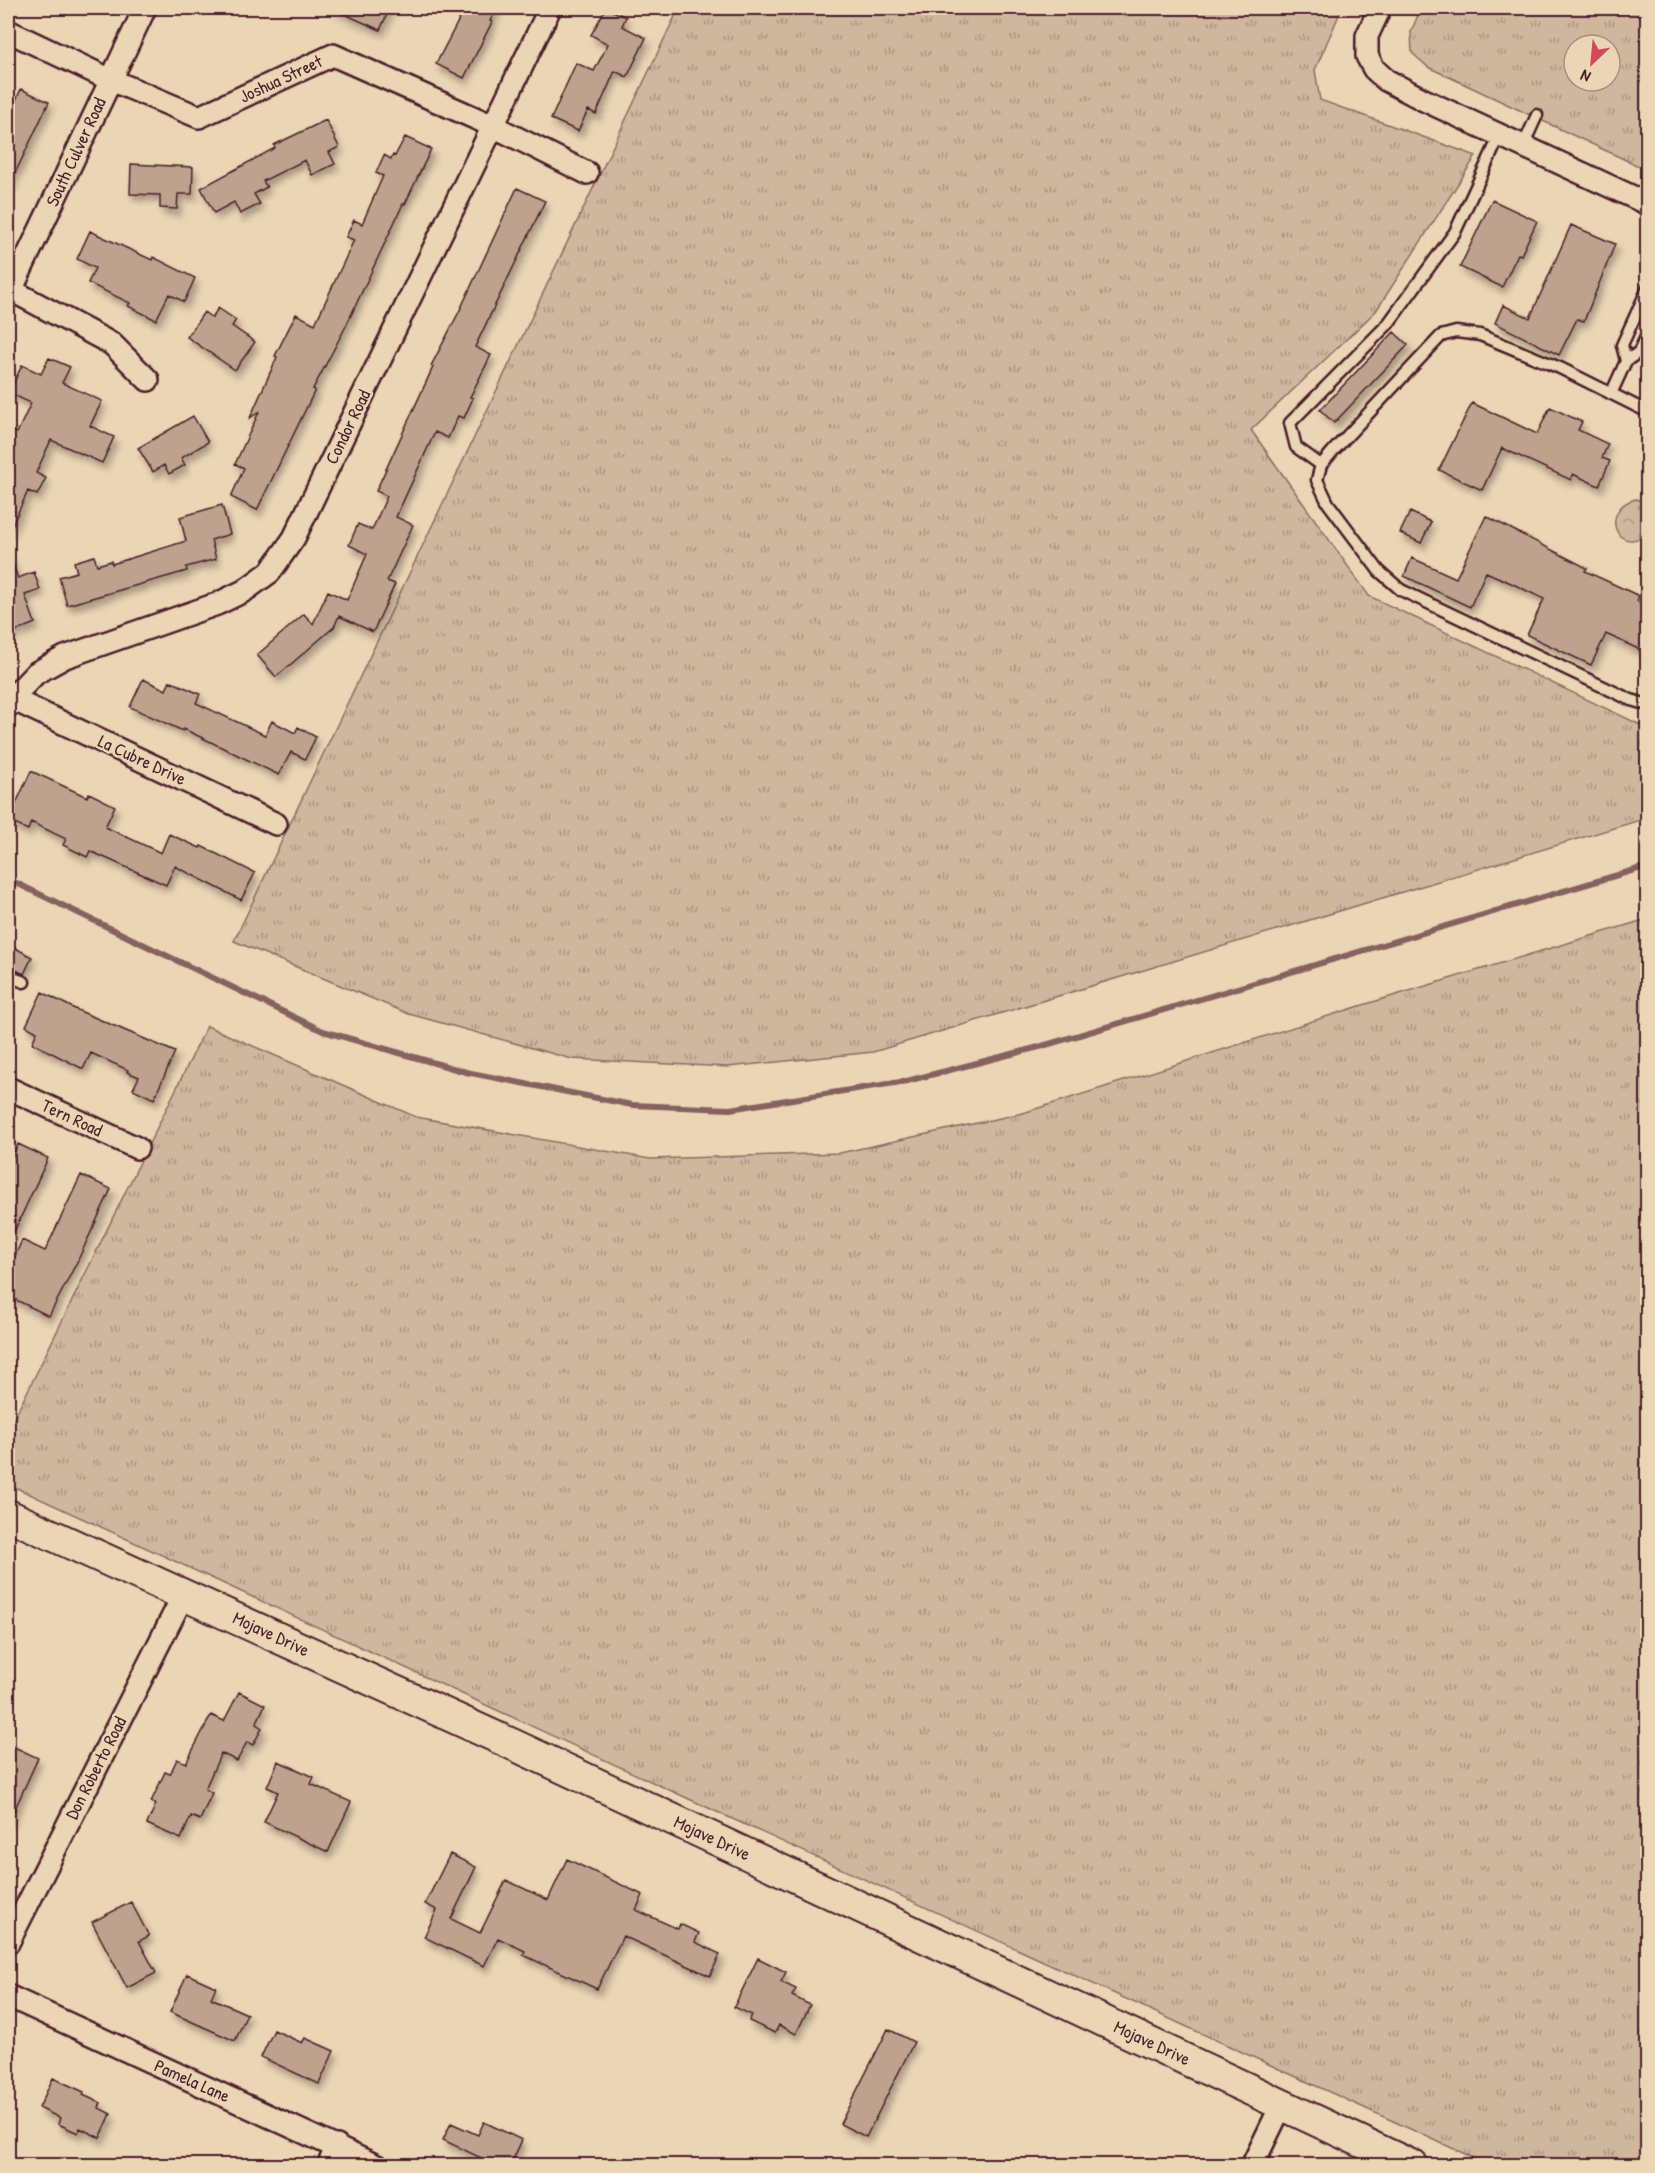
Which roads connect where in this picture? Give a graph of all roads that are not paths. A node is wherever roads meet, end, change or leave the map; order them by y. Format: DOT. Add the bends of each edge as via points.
graph roads {
  1 [pos="145,8"];
  2 [pos="550,8"];
  3 [pos="1380,8"];
  4 [pos="8,31"];
  5 [pos="111,80"];
  6 [pos="1537,115"];
  7 [pos="493,126"];
  8 [pos="1500,135"];
  9 [pos="1523,146"];
  10 [pos="587,173"];
  11 [pos="1647,204"];
  12 [pos="1647,288"];
  13 [pos="9,294"];
  14 [pos="1647,333"];
  15 [pos="1626,361"];
  16 [pos="148,380"];
  17 [pos="1611,394"];
  18 [pos="1647,412"];
  19 [pos="1321,465"];
  20 [pos="9,701"];
  21 [pos="1647,705"];
  22 [pos="276,824"];
  23 [pos="8,976"];
  24 [pos="24,982"];
  25 [pos="8,1088"];
  26 [pos="137,1148"];
  27 [pos="8,1515"];
  28 [pos="184,1594"];
  29 [pos="8,1943"];
  30 [pos="8,1996"];
  31 [pos="1282,2104"];
  32 [pos="337,2146"];
  33 [pos="328,2166"];
  34 [pos="377,2166"];
  35 [pos="1252,2166"];
  36 [pos="1413,2166"];
  1 -- 5 [label="street, South Culver Road"];
  2 -- 7 [label="street, Condor Road"];
  3 -- 8 [label="street" via="1367,36 1367,56 1374,69 1386,80"];
  4 -- 5 [label="street, Joshua Street"];
  5 -- 7 [label="street, Joshua Street" via="199,117 333,55"];
  5 -- 13 [label="street, South Culver Road"];
  6 -- 9 [label="lane"];
  7 -- 10 [label="street, Joshua Street"];
  7 -- 20 [label="street, Condor Road" via="294,538 270,572 217,604 65,657 36,674"];
  8 -- 9 [label="street"];
  8 -- 19 [label="lane" via="1455,232 1388,324 1290,423 1296,447"];
  9 -- 11 [label="street"];
  12 -- 15 [label="lane" via="1622,345"];
  13 -- 16 [label="street" via="112,344"];
  14 -- 15 [label="lane" via="1639,352"];
  15 -- 17 [label="lane"];
  17 -- 18 [label="lane"];
  17 -- 19 [label="lane" via="1480,335 1456,332 1441,336"];
  19 -- 21 [label="lane" via="1317,480 1328,503 1379,571 1401,590"];
  20 -- 22 [label="street, La Cubre Drive"];
  23 -- 24 [label="lane"];
  25 -- 26 [label="street, Tern Road"];
  27 -- 28 [label="main road, Mojave Drive"];
  28 -- 29 [label="street, Don Roberto Road"];
  28 -- 31 [label="main road, Mojave Drive"];
  30 -- 32 [label="street, Pamela Lane"];
  31 -- 35 [label="street"];
  31 -- 36 [label="main road, Mojave Drive"];
  32 -- 33 [label="street"];
  32 -- 34 [label="street, Pamela Lane"];
}
